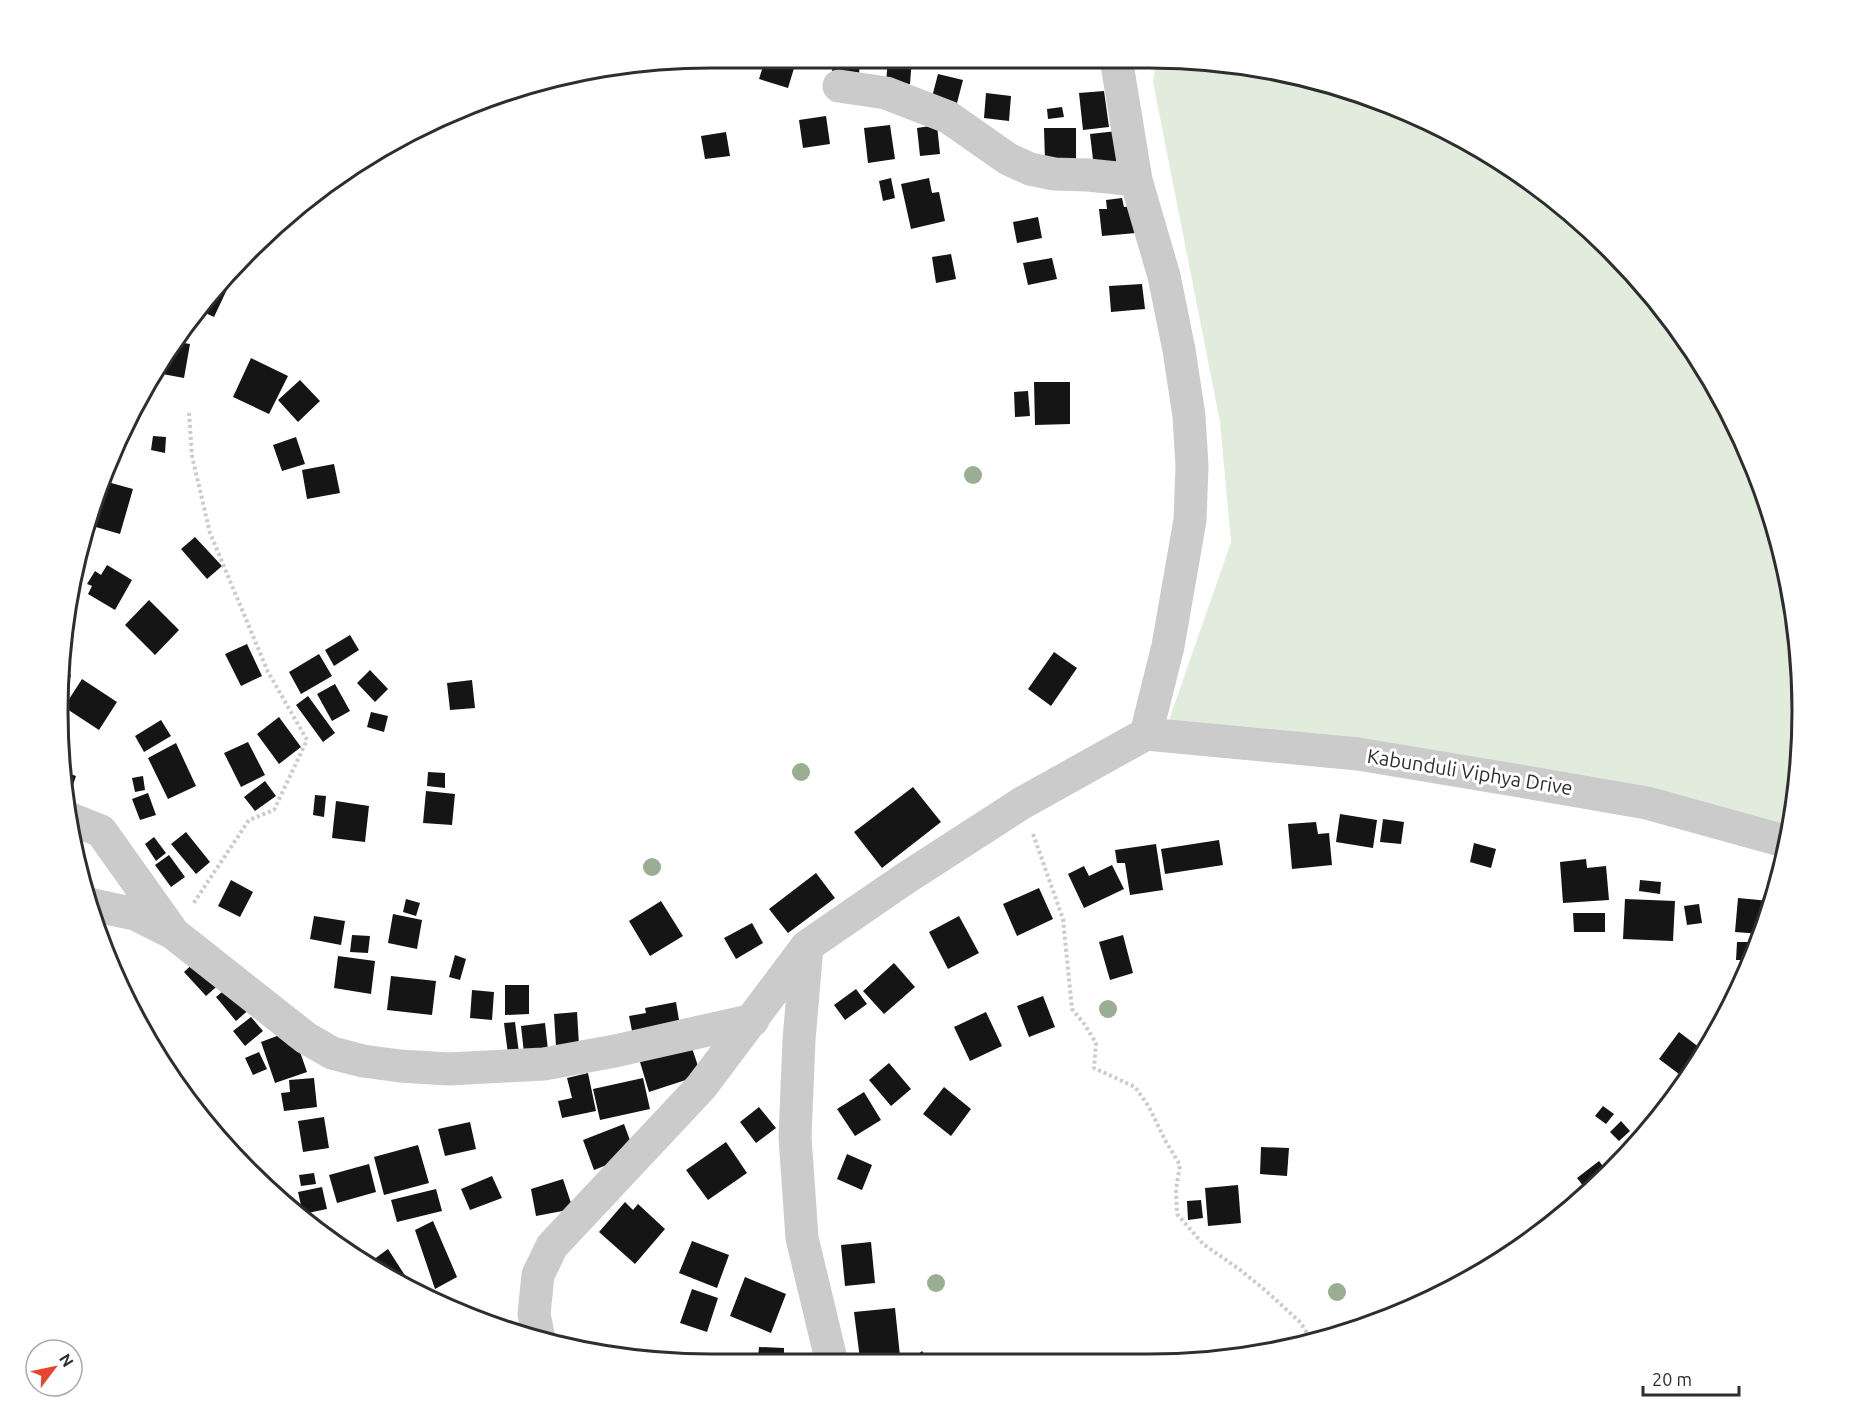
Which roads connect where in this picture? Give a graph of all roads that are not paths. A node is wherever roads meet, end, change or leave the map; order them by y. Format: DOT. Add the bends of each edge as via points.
graph roads {
  1 [pos="1118,68"];
  2 [pos="839,86"];
  3 [pos="1137,180"];
  4 [pos="1146,734"];
  5 [pos="77,822"];
  6 [pos="1778,839"];
  7 [pos="98,906"];
  8 [pos="173,933"];
  9 [pos="807,946"];
  10 [pos="753,1020"];
  11 [pos="537,1331"];
  12 [pos="830,1354"];
  1 -- 3 [label="street"];
  2 -- 3 [label="street" via="886,93 948,117 1008,159 1030,169"];
  3 -- 4 [label="street" via="1164,276 1179,350 1192,466 1190,520 1168,646"];
  4 -- 6 [label="street, Kabunduli Viphya Drive" via="1358,754 1647,803"];
  4 -- 9 [label="street" via="1022,802"];
  5 -- 8 [label="street" via="101,831"];
  7 -- 8 [label="street" via="135,914"];
  8 -- 10 [label="street" via="306,1038 332,1053 363,1061 449,1069 544,1064"];
  9 -- 10 [label="street"];
  9 -- 12 [label="street" via="795,1137 802,1238"];
  10 -- 11 [label="street" via="701,1087 552,1246 538,1275 534,1314"];
}
